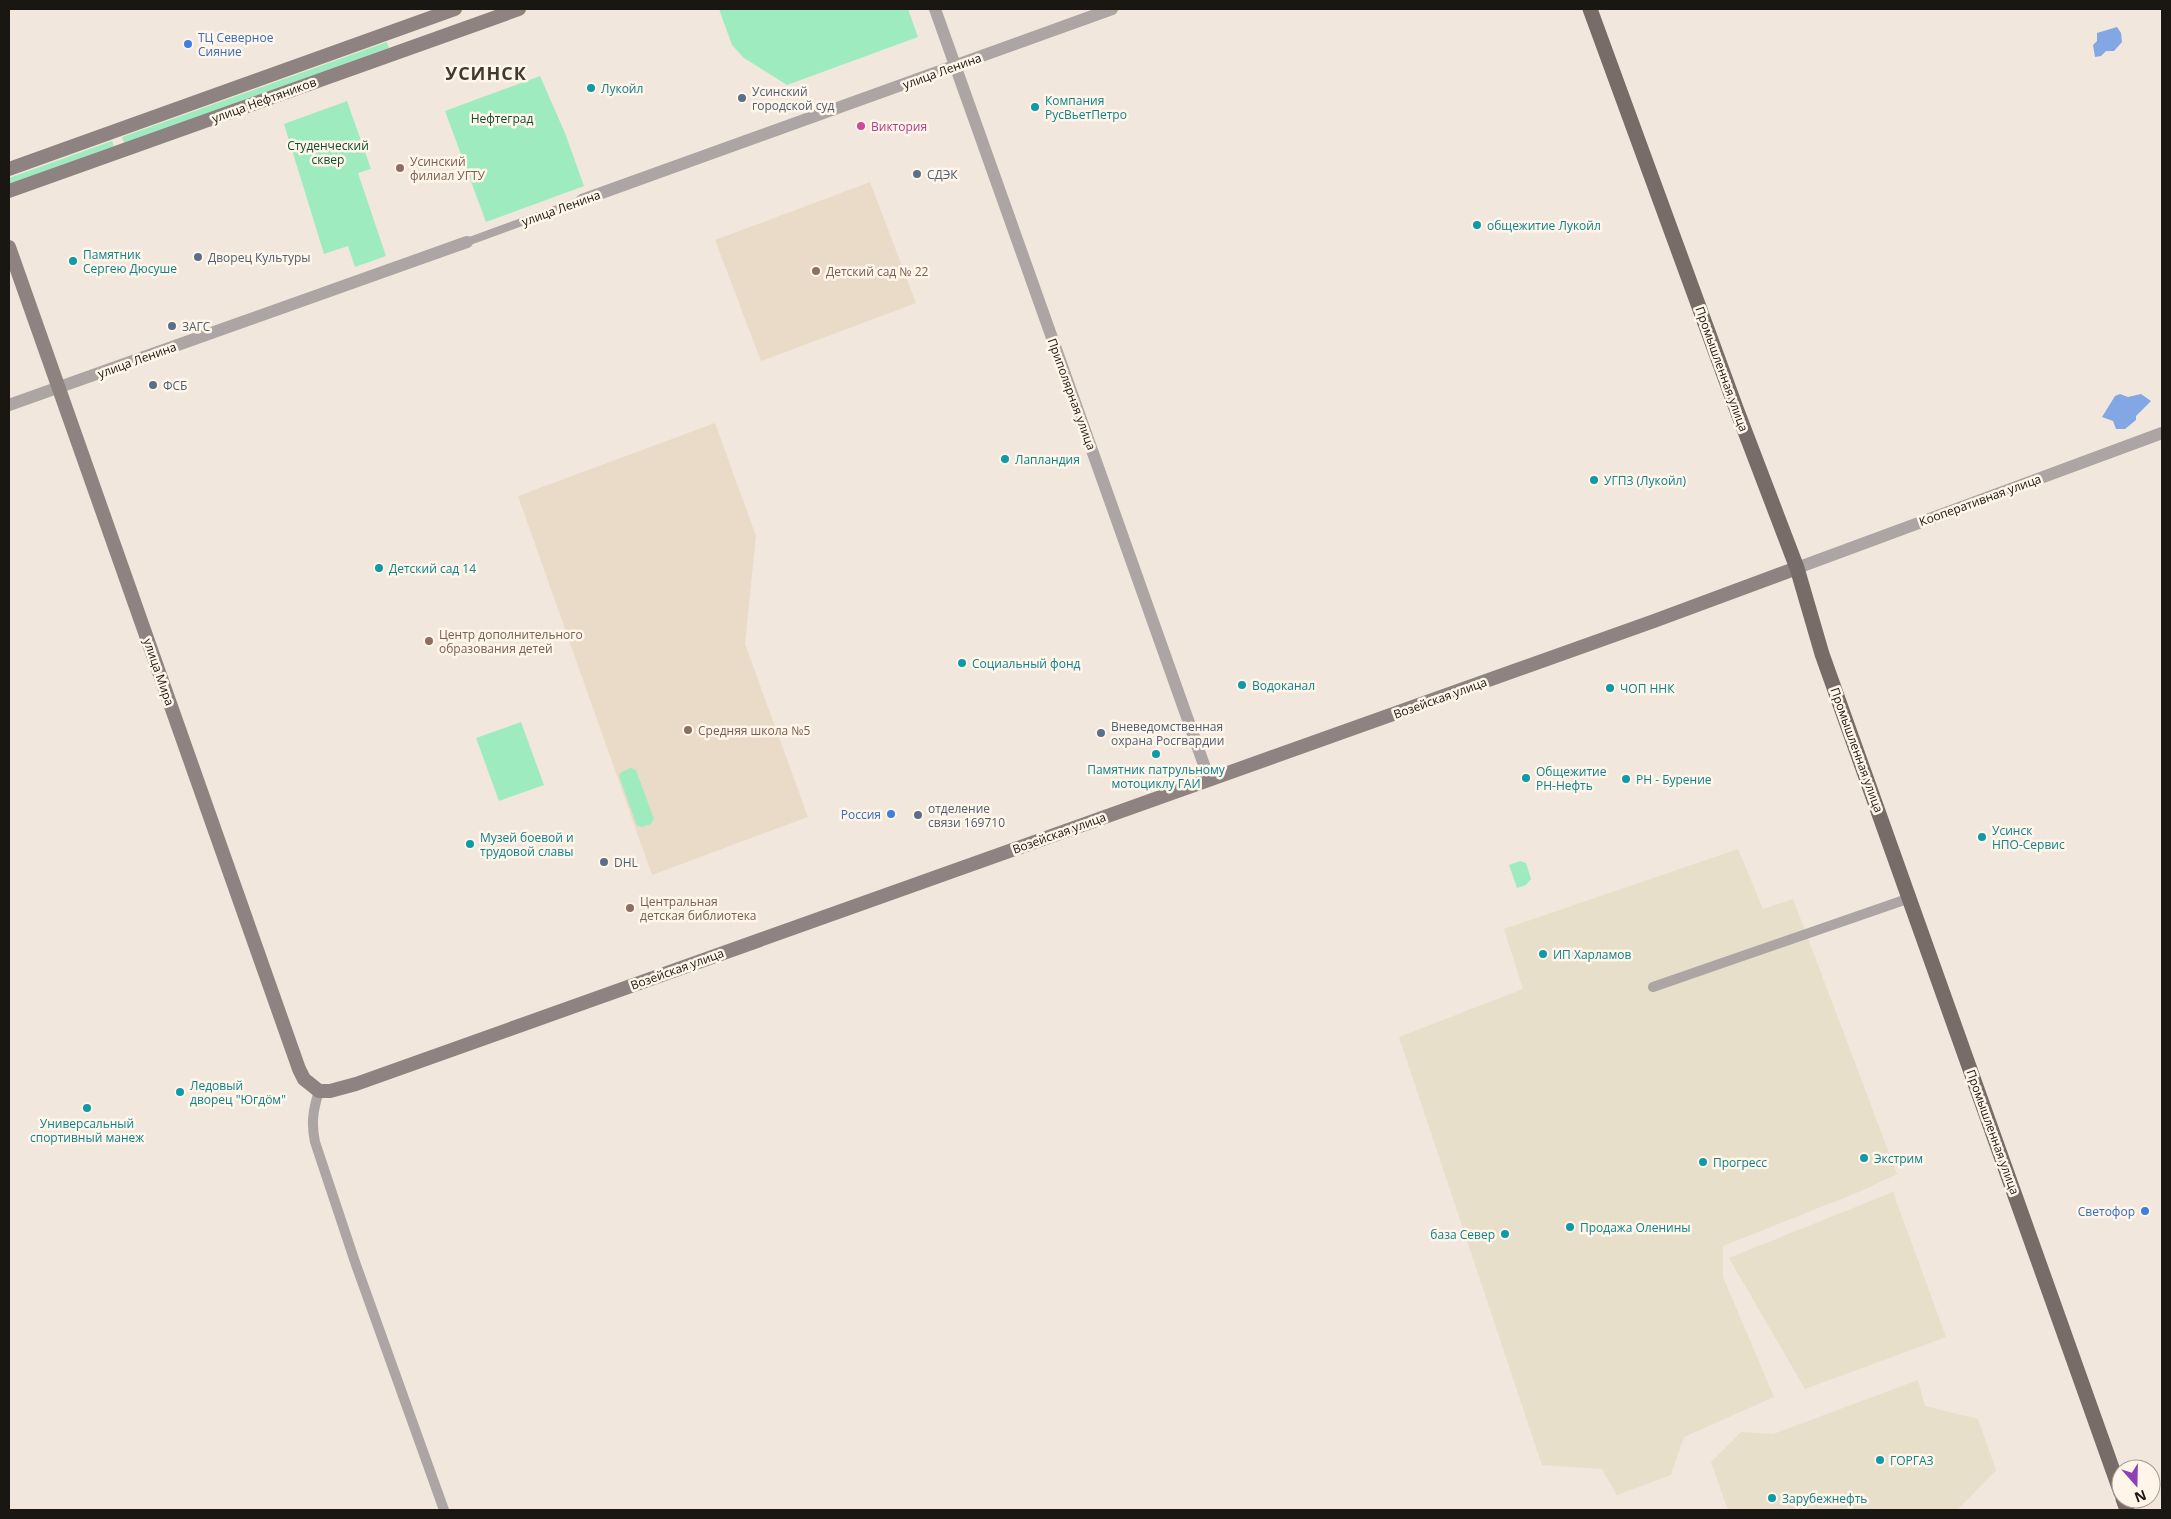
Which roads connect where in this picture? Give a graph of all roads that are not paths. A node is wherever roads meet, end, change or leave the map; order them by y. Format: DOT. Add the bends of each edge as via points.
graph roads {
  1 [pos="455,9"];
  2 [pos="459,9"];
  3 [pos="519,9"];
  4 [pos="935,9"];
  5 [pos="1112,9"];
  6 [pos="1590,9"];
  7 [pos="465,28"];
  8 [pos="954,67"];
  9 [pos="114,131"];
  10 [pos="122,151"];
  11 [pos="9,168"];
  12 [pos="9,191"];
  13 [pos="582,200"];
  14 [pos="467,242"];
  15 [pos="9,247"];
  16 [pos="59,388"];
  17 [pos="9,405"];
  18 [pos="2162,433"];
  19 [pos="1797,568"];
  20 [pos="1209,779"];
  21 [pos="1910,898"];
  22 [pos="1653,987"];
  23 [pos="319,1091"];
  24 [pos="2111,1465"];
  25 [pos="444,1510"];
  1 -- 9 [label="main road, улица Нефтяников"];
  2 -- 7 [label="main road"];
  3 -- 7 [label="main road, улица Нефтяников"];
  4 -- 8 [label="street, Приполярная улица"];
  5 -- 8 [label="street, улица Ленина"];
  6 -- 19 [label="main road, Промышленная улица"];
  7 -- 10 [label="main road, улица Нефтяников"];
  8 -- 13 [label="street, улица Ленина"];
  8 -- 20 [label="street, Приполярная улица"];
  9 -- 10 [label="main road"];
  9 -- 11 [label="main road, улица Нефтяников"];
  10 -- 12 [label="main road, улица Нефтяников"];
  13 -- 14 [label="street, улица Ленина"];
  14 -- 16 [label="street, улица Ленина"];
  15 -- 16 [label="main road, улица Мира"];
  16 -- 17 [label="street, улица Ленина"];
  16 -- 23 [label="main road, улица Мира" via="299,1068 304,1078"];
  18 -- 19 [label="street, Кооперативная улица"];
  19 -- 20 [label="main road, Возейская улица"];
  19 -- 21 [label="main road, Промышленная улица" via="1822,654"];
  20 -- 23 [label="main road, Возейская улица" via="356,1084"];
  21 -- 22 [label="street"];
  21 -- 24 [label="main road, Промышленная улица"];
  23 -- 25 [label="street" via="312,1114 315,1142"];
}
